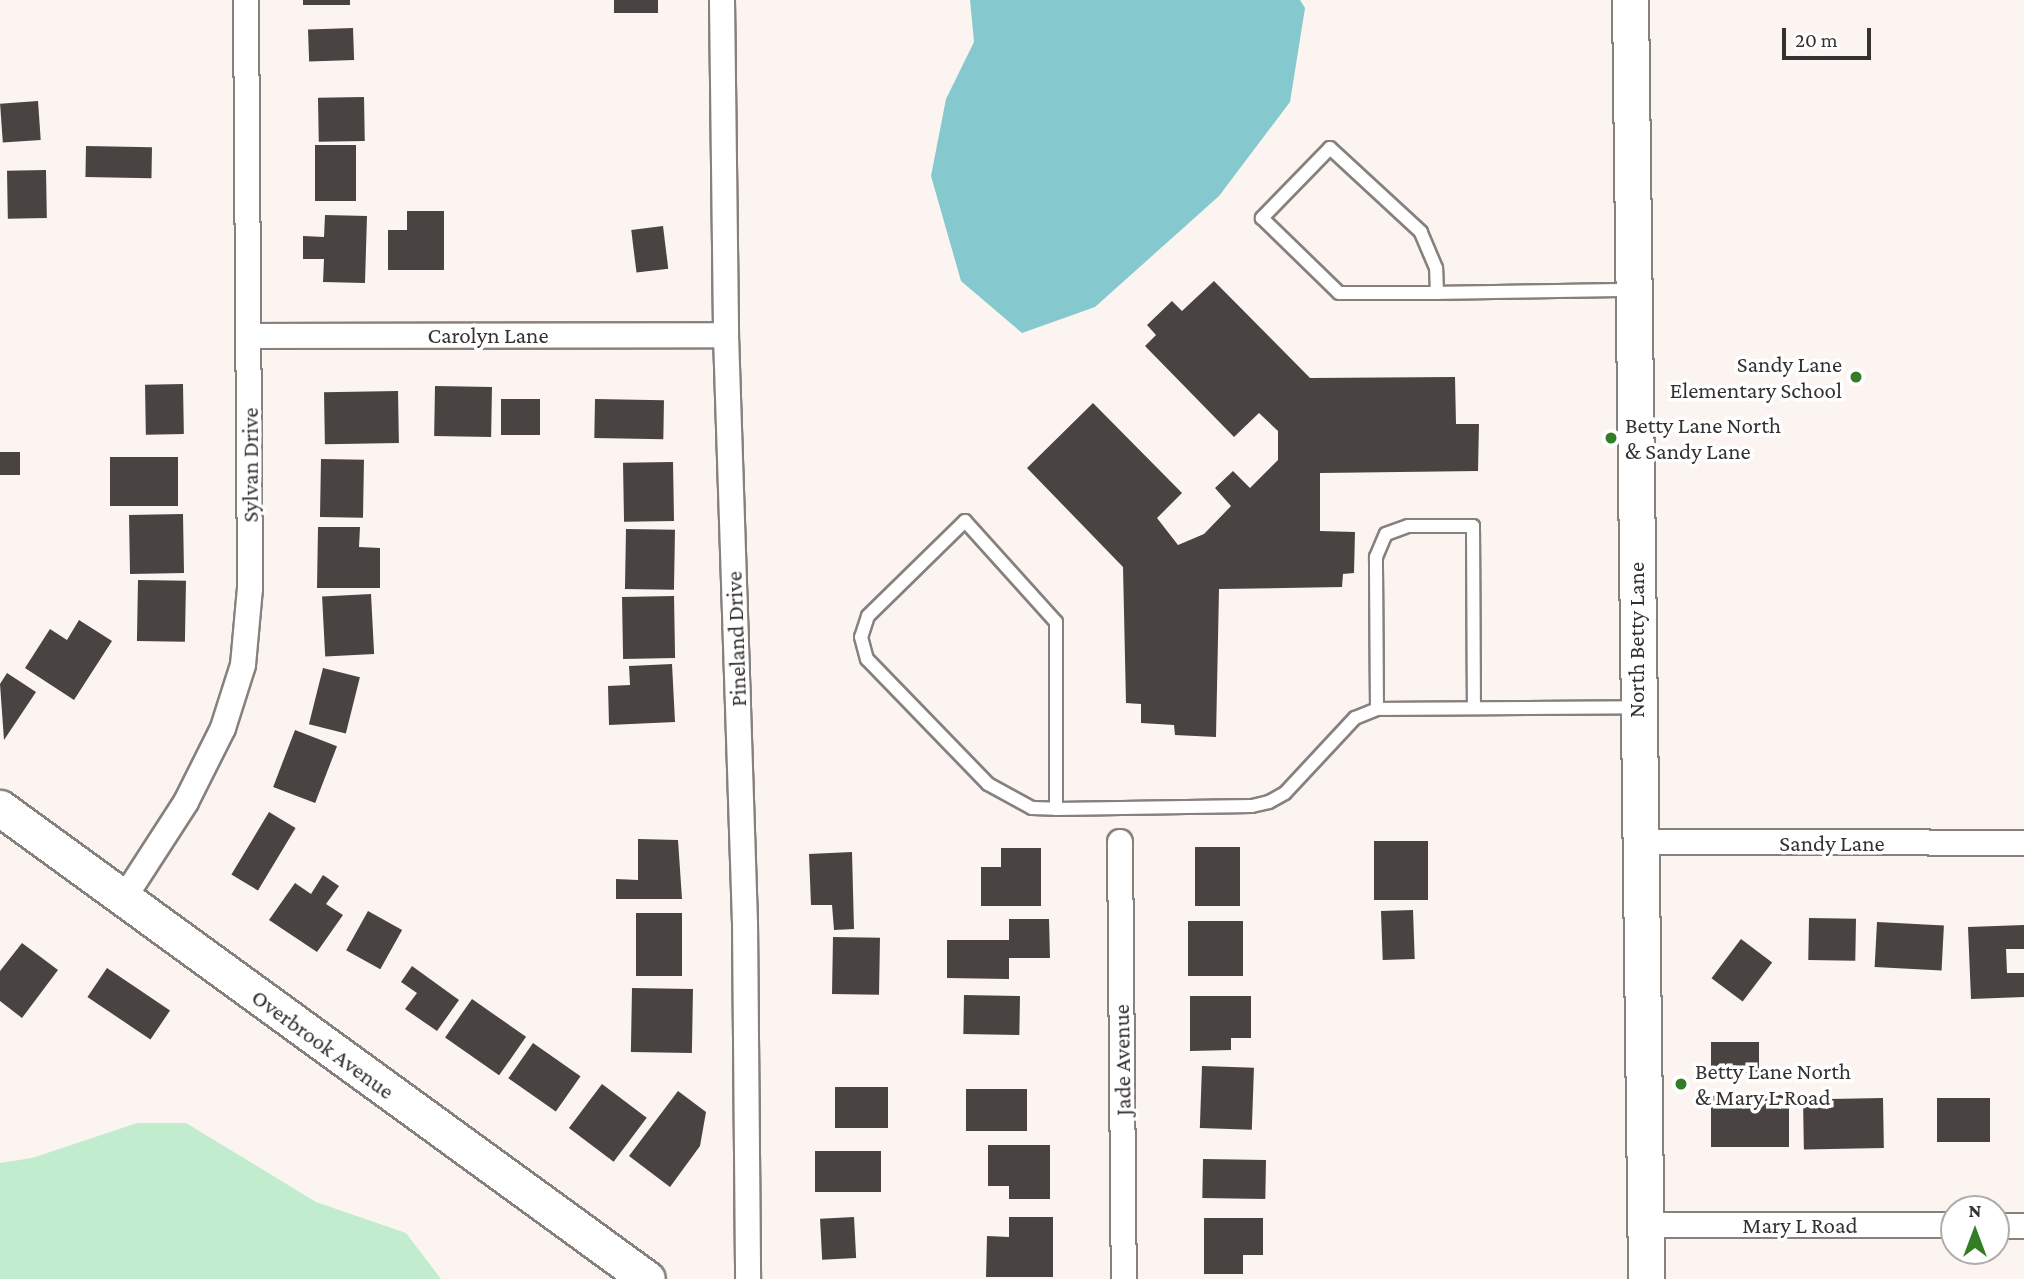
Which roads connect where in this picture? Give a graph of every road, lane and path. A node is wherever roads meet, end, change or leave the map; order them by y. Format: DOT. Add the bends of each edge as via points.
graph roads {
  1 [pos="246,0"];
  2 [pos="722,0"];
  3 [pos="1630,0"];
  4 [pos="1634,290"];
  5 [pos="1437,293"];
  6 [pos="249,335"];
  7 [pos="726,335"];
  8 [pos="1637,707"];
  9 [pos="1474,708"];
  10 [pos="1377,709"];
  11 [pos="0,808"];
  12 [pos="1056,809"];
  13 [pos="1120,842"];
  14 [pos="1639,842"];
  15 [pos="2024,843"];
  16 [pos="124,898"];
  17 [pos="1646,1225"];
  18 [pos="1940,1226"];
  19 [pos="647,1279"];
  20 [pos="748,1279"];
  21 [pos="1124,1279"];
  22 [pos="1646,1279"];
  1 -- 6 [label="street, Sylvan Drive"];
  2 -- 7 [label="street, Pineland Drive"];
  3 -- 4 [label="street, North Betty Lane"];
  4 -- 5 [label="lane"];
  4 -- 8 [label="street, North Betty Lane"];
  5 -- 5 [label="lane" via="1339,293 1262,218 1330,148 1421,232 1436,268"];
  6 -- 7 [label="street, Carolyn Lane"];
  6 -- 16 [label="street, Sylvan Drive" via="250,587 243,665 223,728 186,802"];
  7 -- 20 [label="street, Pineland Drive" via="745,923"];
  8 -- 9 [label="lane"];
  8 -- 14 [label="street, North Betty Lane"];
  9 -- 10 [label="lane"];
  9 -- 10 [label="lane" via="1474,526 1408,526 1385,534 1376,557"];
  10 -- 12 [label="lane" via="1355,719 1285,793 1269,802"];
  11 -- 16 [label="street, Overbrook Avenue"];
  12 -- 12 [label="lane" via="1032,808 988,784 867,659 862,637 868,617 965,521 1056,622"];
  13 -- 21 [label="street, Jade Avenue"];
  14 -- 15 [label="street, Sandy Lane"];
  14 -- 17 [label="street, North Betty Lane"];
  16 -- 19 [label="street, Overbrook Avenue"];
  17 -- 18 [label="street, Mary L Road"];
  17 -- 22 [label="street, North Betty Lane"];
}
